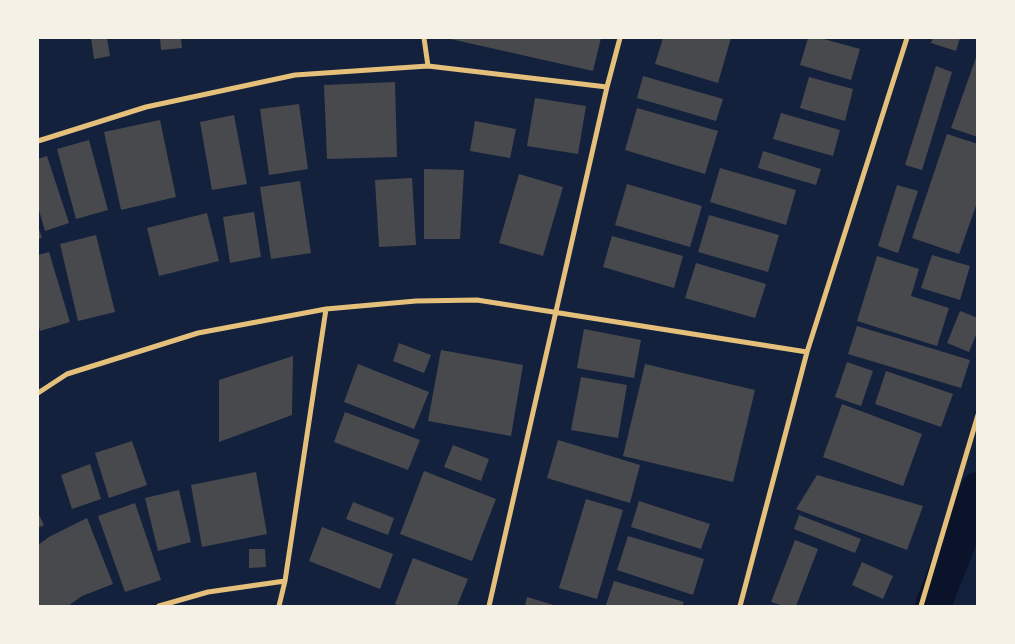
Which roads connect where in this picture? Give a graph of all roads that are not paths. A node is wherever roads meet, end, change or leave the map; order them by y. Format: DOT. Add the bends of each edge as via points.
graph roads {
  1 [pos="424,38"];
  2 [pos="620,38"];
  3 [pos="907,38"];
  4 [pos="428,66"];
  5 [pos="607,87"];
  6 [pos="38,141"];
  7 [pos="326,309"];
  8 [pos="555,312"];
  9 [pos="807,352"];
  10 [pos="38,393"];
  11 [pos="978,415"];
  12 [pos="285,582"];
  13 [pos="158,606"];
  14 [pos="278,606"];
  15 [pos="488,606"];
  16 [pos="740,606"];
  17 [pos="921,606"];
  1 -- 4 [label="street"];
  2 -- 5 [label="street"];
  3 -- 9 [label="street"];
  4 -- 5 [label="street"];
  4 -- 6 [label="street" via="295,75 146,107"];
  5 -- 8 [label="street"];
  7 -- 8 [label="street" via="416,301 477,300"];
  7 -- 10 [label="street" via="198,333 67,374"];
  7 -- 12 [label="street"];
  8 -- 9 [label="street"];
  8 -- 15 [label="street"];
  9 -- 16 [label="street"];
  11 -- 17 [label="street"];
  12 -- 13 [label="street" via="208,592"];
  12 -- 14 [label="street"];
}
